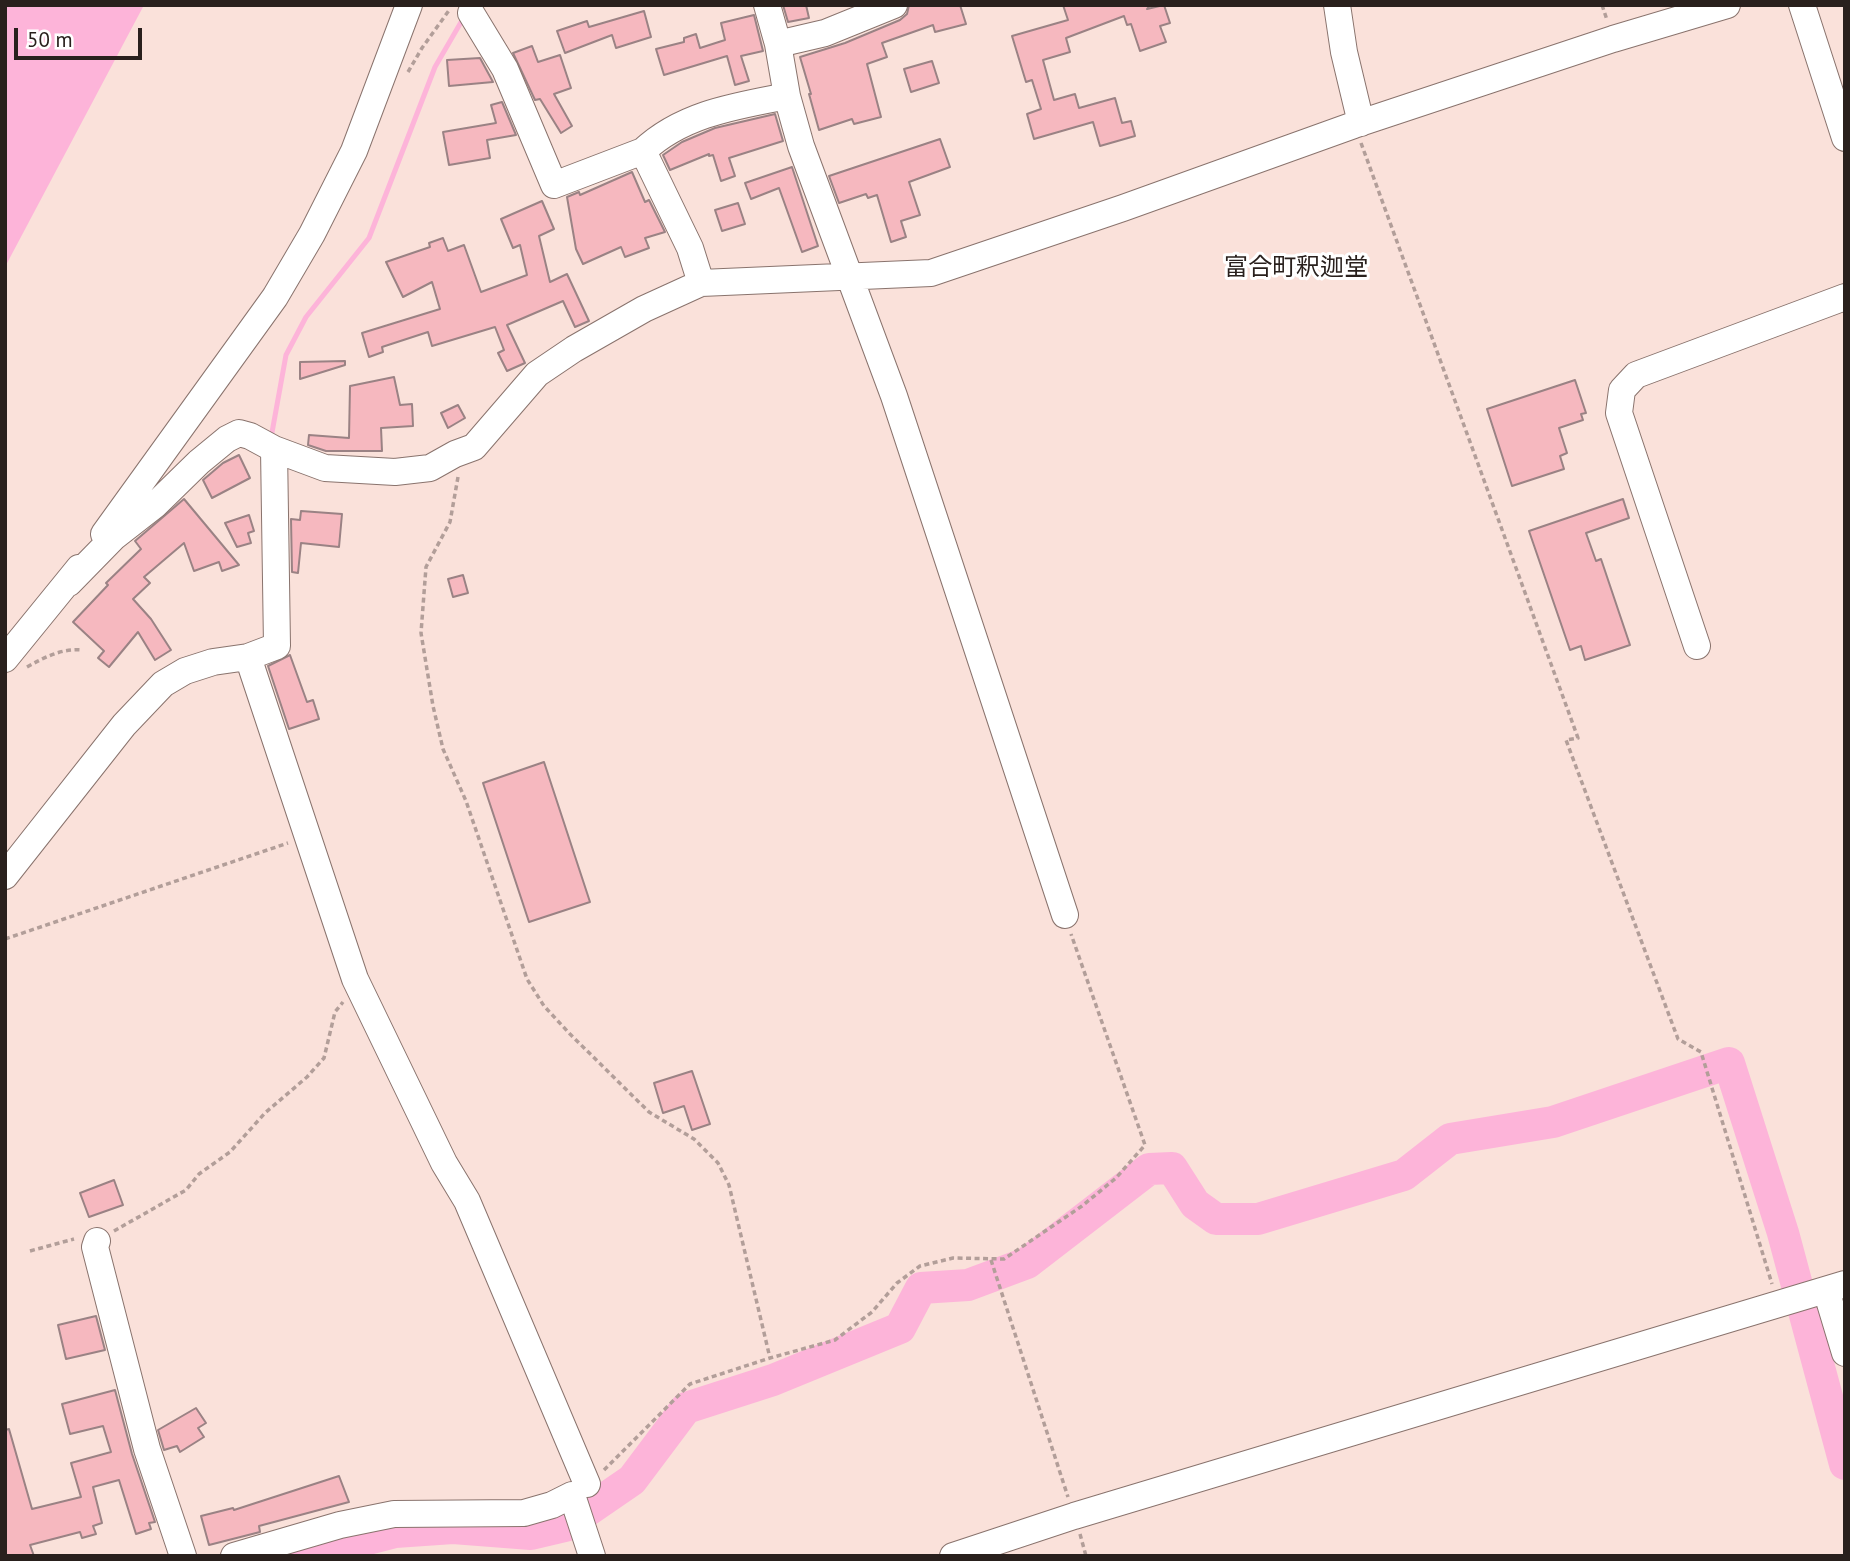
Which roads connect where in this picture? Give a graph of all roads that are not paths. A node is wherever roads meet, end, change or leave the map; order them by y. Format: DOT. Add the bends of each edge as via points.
graph roads {
  1 [pos="409,5"];
  2 [pos="767,5"];
  3 [pos="894,5"];
  4 [pos="1337,5"];
  5 [pos="1727,5"];
  6 [pos="1802,5"];
  7 [pos="471,13"];
  8 [pos="778,44"];
  9 [pos="787,96"];
  10 [pos="1358,124"];
  11 [pos="1845,138"];
  12 [pos="643,151"];
  13 [pos="849,277"];
  14 [pos="701,283"];
  15 [pos="1845,297"];
  16 [pos="269,446"];
  17 [pos="69,583"];
  18 [pos="1697,646"];
  19 [pos="248,657"];
  20 [pos="15,664"];
  21 [pos="5,876"];
  22 [pos="1065,915"];
  23 [pos="97,1241"];
  24 [pos="1831,1288"];
  25 [pos="1845,1353"];
  26 [pos="580,1490"];
  27 [pos="589,1546"];
  28 [pos="183,1556"];
  29 [pos="234,1556"];
  30 [pos="953,1556"];
  1 -- 17 [label="street" via="354,151 275,297"];
  2 -- 8 [label="street"];
  3 -- 8 [label="street" via="825,33"];
  4 -- 10 [label="street"];
  5 -- 10 [label="street"];
  6 -- 11 [label="street"];
  7 -- 12 [label="street" via="505,69 555,186"];
  8 -- 9 [label="street"];
  9 -- 12 [label="street" via="729,107 684,122"];
  9 -- 13 [label="street"];
  10 -- 13 [label="street" via="931,272"];
  12 -- 14 [label="street" via="690,248"];
  13 -- 14 [label="street"];
  13 -- 22 [label="street" via="894,396"];
  14 -- 16 [label="street" via="644,309 537,374 474,447 430,468 395,472 325,468"];
  15 -- 18 [label="street" via="1636,375 1622,390 1619,414"];
  16 -- 17 [label="street" via="239,432 227,439 114,537"];
  16 -- 19 [label="street" via="267,582 277,646"];
  17 -- 20 [label="street"];
  19 -- 21 [label="street" via="161,676"];
  19 -- 26 [label="street" via="356,982 467,1201"];
  23 -- 28 [label="street" via="138,1415"];
  24 -- 25 [label="street"];
  24 -- 30 [label="street"];
  26 -- 27 [label="street"];
  26 -- 29 [label="street" via="524,1513 394,1514"];
}
